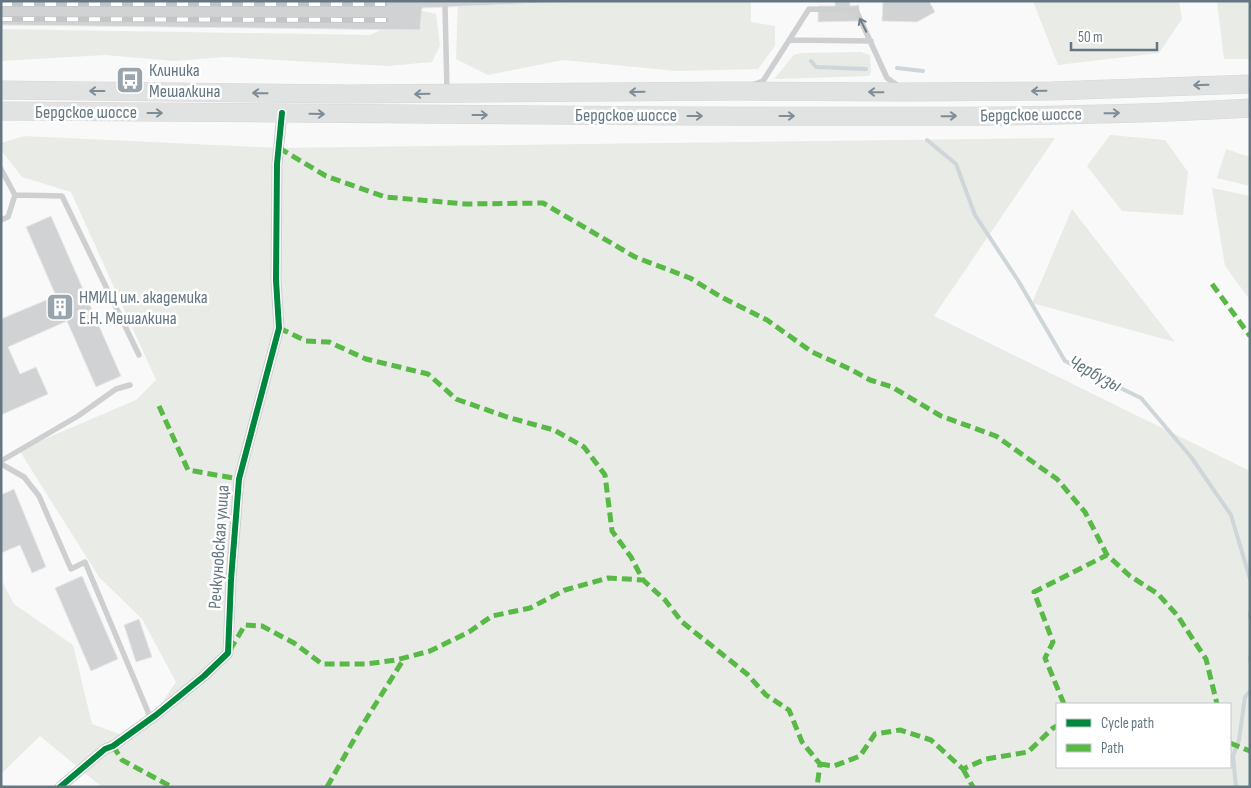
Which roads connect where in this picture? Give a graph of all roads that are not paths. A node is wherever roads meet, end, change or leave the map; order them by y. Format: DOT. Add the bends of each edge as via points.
graph roads {
  1 [pos="445,6"];
  2 [pos="790,40"];
  3 [pos="871,41"];
  4 [pos="1250,84"];
  5 [pos="1,90"];
  6 [pos="738,91"];
  7 [pos="1015,91"];
  8 [pos="908,92"];
  9 [pos="447,93"];
  10 [pos="1250,108"];
  11 [pos="1,111"];
  12 [pos="282,113"];
  13 [pos="1015,115"];
  14 [pos="1,169"];
  15 [pos="15,195"];
  16 [pos="1,220"];
  17 [pos="139,355"];
  18 [pos="130,384"];
  19 [pos="1,462"];
  20 [pos="151,719"];
  21 [pos="60,787"];
  1 -- 9 [label="lane"];
  2 -- 3 [label="lane"];
  3 -- 2 [label="lane, one-way" via="856,10 809,10"];
  2 -- 6 [label="lane" via="763,81"];
  3 -- 8 [label="lane" via="887,78"];
  4 -- 7 [label="highway, Бердское шоссе, one-way"];
  9 -- 5 [label="highway, Бердское шоссе, one-way"];
  8 -- 6 [label="highway, Бердское шоссе, one-way"];
  6 -- 9 [label="highway, Бердское шоссе, one-way"];
  7 -- 8 [label="highway, Бердское шоссе"];
  7 -- 13 [label="highway"];
  13 -- 10 [label="highway, Бердское шоссе, one-way"];
  11 -- 12 [label="highway, Бердское шоссе, one-way"];
  12 -- 13 [label="highway, Бердское шоссе, one-way"];
  12 -- 20 [label="street, Речкуновская улица" via="277,164 279,328 239,479 228,653"];
  14 -- 15 [label="lane"];
  15 -- 16 [label="lane" via="8,217"];
  15 -- 17 [label="lane" via="62,196"];
  18 -- 19 [label="lane" via="116,389"];
  19 -- 20 [label="lane" via="24,478 39,496 71,568 85,562"];
  20 -- 21 [label="street, Речкуновская улица" via="105,749"];
}
